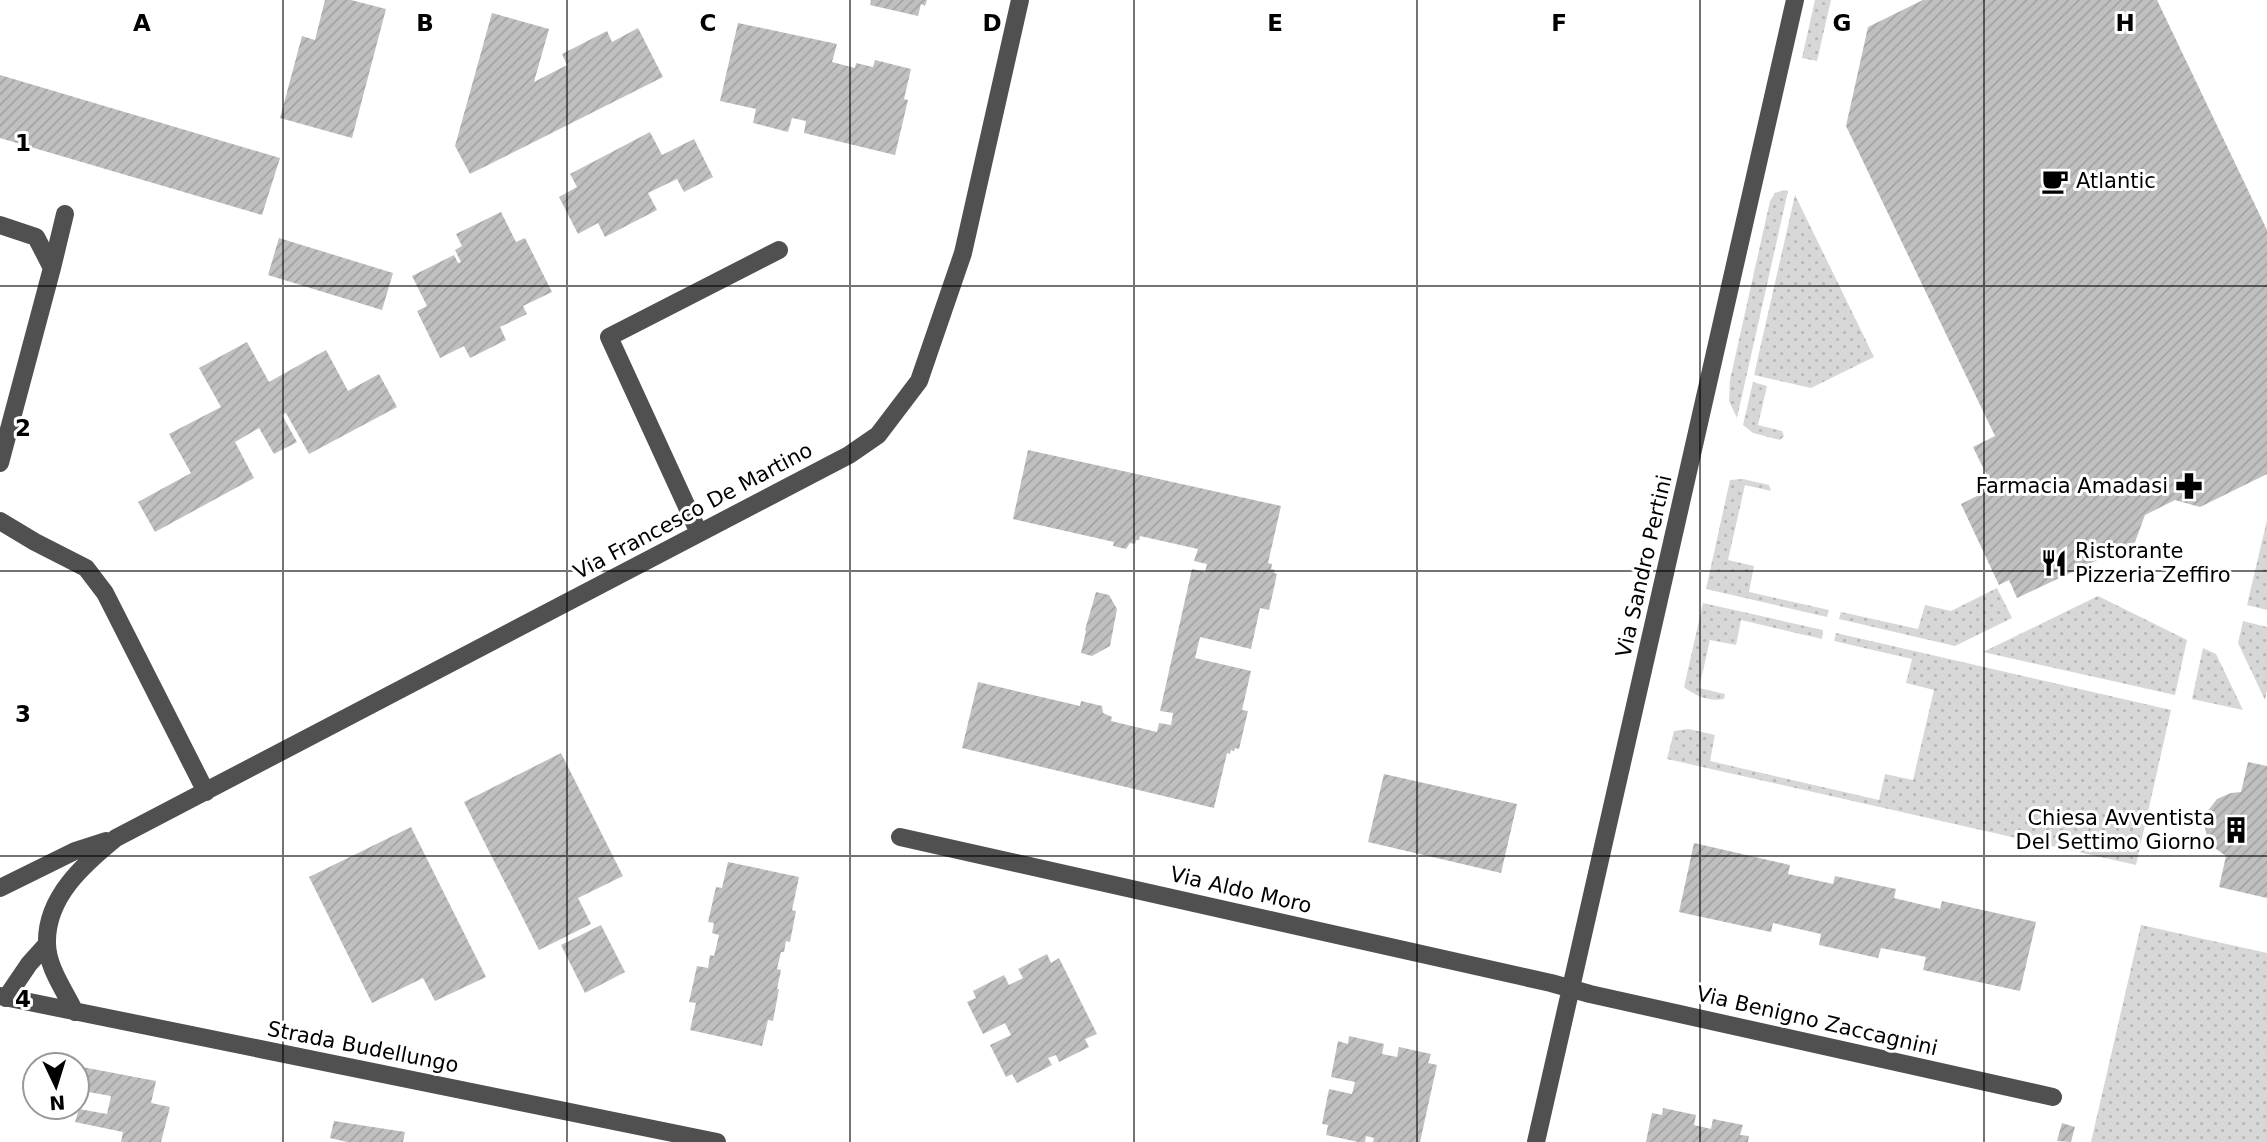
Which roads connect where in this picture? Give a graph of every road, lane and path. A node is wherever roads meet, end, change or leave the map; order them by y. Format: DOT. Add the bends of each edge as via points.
graph roads {
  1 [pos="1020,0"];
  2 [pos="1795,0"];
  3 [pos="65,214"];
  4 [pos="0,225"];
  5 [pos="779,250"];
  6 [pos="52,268"];
  7 [pos="0,463"];
  8 [pos="0,522"];
  9 [pos="699,533"];
  10 [pos="206,792"];
  11 [pos="901,837"];
  12 [pos="116,838"];
  13 [pos="0,888"];
  14 [pos="47,944"];
  15 [pos="1571,989"];
  16 [pos="3,997"];
  17 [pos="75,1012"];
  18 [pos="2053,1097"];
  19 [pos="667,1137"];
  20 [pos="716,1142"];
  21 [pos="1536,1142"];
  1 -- 9 [label="street, Via Francesco De Martino" via="963,253 919,381 878,435 849,455"];
  2 -- 15 [label="street, Via Sandro Pertini"];
  3 -- 6 [label="street"];
  4 -- 6 [label="street" via="36,237"];
  5 -- 9 [label="street" via="609,337"];
  6 -- 7 [label="street"];
  8 -- 10 [label="street" via="86,568 105,593"];
  9 -- 10 [label="street, Via Francesco De Martino"];
  10 -- 12 [label="street, Via Francesco De Martino"];
  11 -- 15 [label="street, Via Aldo Moro"];
  12 -- 13 [label="street, Via Francesco De Martino" via="75,851"];
  12 -- 14 [label="street, Via Francesco De Martino" via="63,890 50,921"];
  14 -- 16 [label="street, Via Francesco De Martino"];
  14 -- 17 [label="street, Via Francesco De Martino" via="54,971"];
  15 -- 18 [label="street, Via Benigno Zaccagnini"];
  15 -- 21 [label="street, Via Sandro Pertini"];
  16 -- 17 [label="street, Strada Budellungo"];
  17 -- 19 [label="street, Strada Budellungo"];
  19 -- 20 [label="street, Strada Budellungo"];
}
